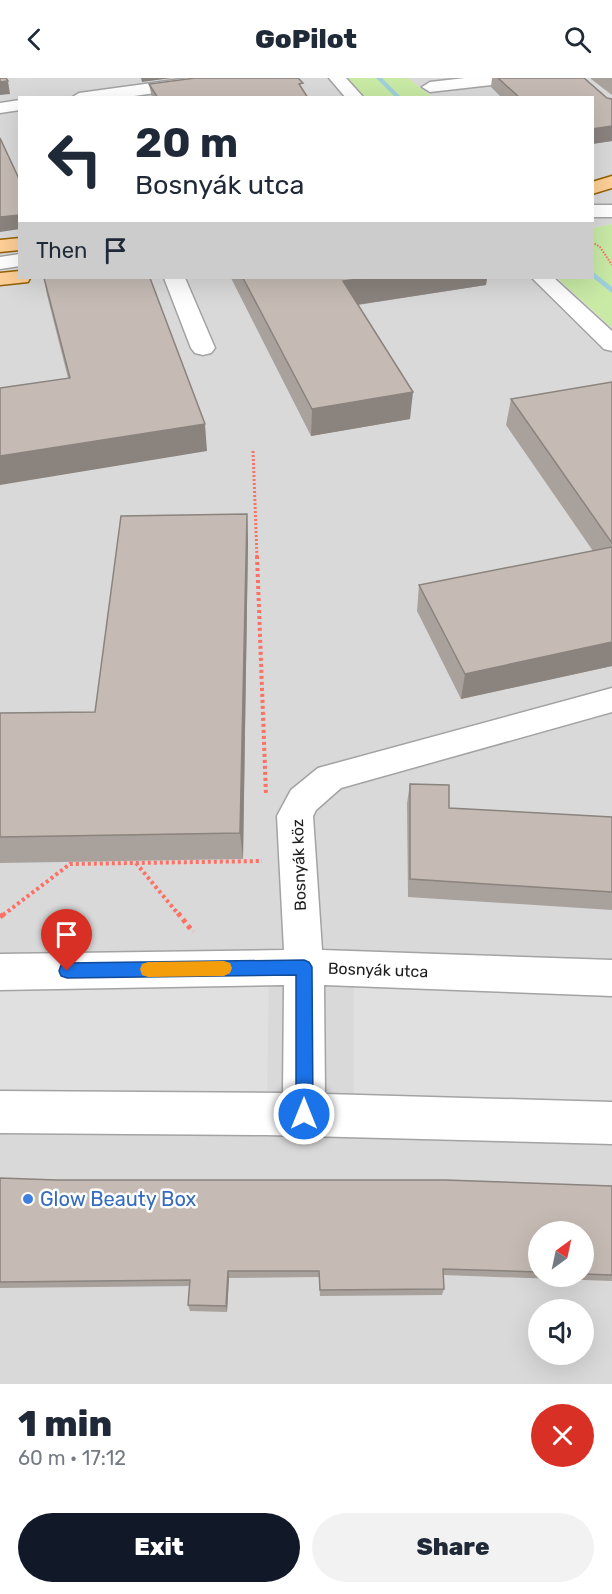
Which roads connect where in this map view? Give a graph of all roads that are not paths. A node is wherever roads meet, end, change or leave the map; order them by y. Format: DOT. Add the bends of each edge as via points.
graph roads {
  1 [pos="226,78"];
  2 [pos="337,78"];
  3 [pos="501,79"];
  4 [pos="430,88"];
  5 [pos="136,94"];
  6 [pos="108,96"];
  7 [pos="354,96"];
  8 [pos="18,105"];
  9 [pos="0,108"];
  10 [pos="612,169"];
  11 [pos="594,170"];
  12 [pos="612,182"];
  13 [pos="594,187"];
  14 [pos="594,211"];
  15 [pos="612,211"];
  16 [pos="18,244"];
  17 [pos="0,246"];
  18 [pos="18,260"];
  19 [pos="0,263"];
  20 [pos="18,277"];
  21 [pos="0,279"];
  22 [pos="174,279"];
  23 [pos="543,279"];
  24 [pos="612,344"];
  25 [pos="203,348"];
  26 [pos="612,700"];
  27 [pos="304,967"];
  28 [pos="0,972"];
  29 [pos="612,978"];
  30 [pos="0,1112"];
  31 [pos="304,1114"];
  32 [pos="612,1123"];
  1 -- 5 [label="street"];
  2 -- 7 [label="street"];
  3 -- 4 [label="street"];
  5 -- 6 [label="street"];
  8 -- 9 [label="street"];
  10 -- 11 [label="main road"];
  12 -- 13 [label="main road"];
  14 -- 15 [label="street"];
  16 -- 17 [label="main road"];
  18 -- 19 [label="street"];
  20 -- 21 [label="main road"];
  22 -- 25 [label="street"];
  23 -- 24 [label="street"];
  26 -- 27 [label="street, Bosnyák köz" via="349,772 315,788 295,816"];
  27 -- 28 [label="street, Bosnyák utca"];
  27 -- 29 [label="street, Bosnyák utca"];
  27 -- 31 [label="street, Bosnyák köz"];
  30 -- 31 [label="street"];
  31 -- 32 [label="street"];
}
